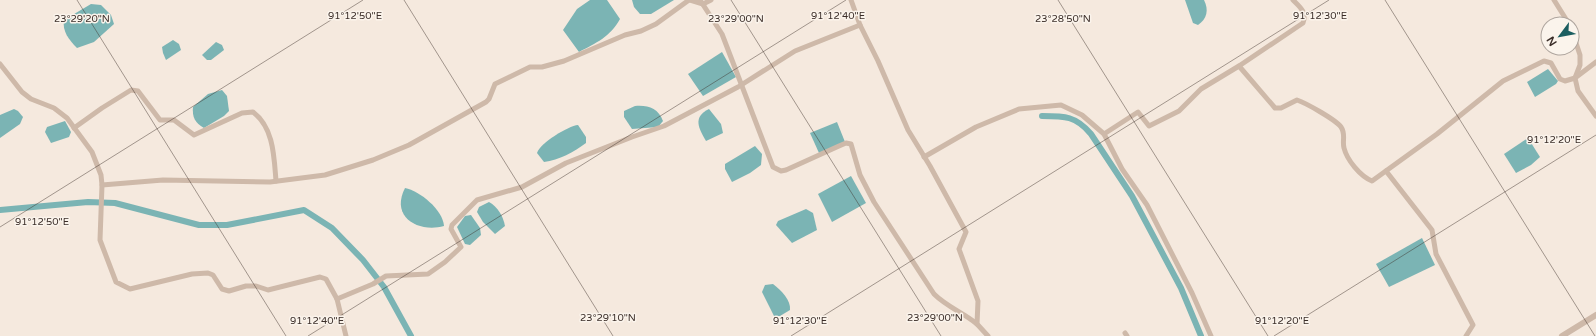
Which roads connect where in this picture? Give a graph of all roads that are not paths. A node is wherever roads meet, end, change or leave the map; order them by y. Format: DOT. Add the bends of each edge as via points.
graph roads {
  1 [pos="690,0"];
  2 [pos="711,0"];
  3 [pos="851,0"];
  4 [pos="1293,0"];
  5 [pos="1554,0"];
  6 [pos="702,2"];
  7 [pos="1564,16"];
  8 [pos="860,25"];
  9 [pos="1580,56"];
  10 [pos="1596,62"];
  11 [pos="0,64"];
  12 [pos="1239,66"];
  13 [pos="1574,78"];
  14 [pos="742,85"];
  15 [pos="1596,116"];
  16 [pos="74,128"];
  17 [pos="1104,134"];
  18 [pos="924,157"];
  19 [pos="1386,171"];
  20 [pos="276,181"];
  21 [pos="102,185"];
  22 [pos="337,299"];
  23 [pos="1596,315"];
  24 [pos="977,324"];
  25 [pos="346,336"];
  26 [pos="988,336"];
  27 [pos="1211,336"];
  28 [pos="1466,336"];
  29 [pos="1562,336"];
  1 -- 6 [label="street"];
  1 -- 20 [label="street" via="656,24 641,31 625,35 564,61 542,67 530,67 495,84 486,102 409,145 373,160 325,175"];
  2 -- 6 [label="street"];
  3 -- 8 [label="street"];
  4 -- 12 [label="street" via="1302,9 1305,16 1303,23"];
  5 -- 7 [label="street"];
  6 -- 14 [label="street" via="722,34"];
  8 -- 14 [label="street" via="795,51"];
  8 -- 18 [label="street" via="908,130"];
  9 -- 13 [label="street" via="1580,65"];
  10 -- 13 [label="street"];
  11 -- 16 [label="street" via="22,92 31,99 54,108 67,118"];
  12 -- 17 [label="street" via="1201,89 1179,111 1149,126 1138,112"];
  12 -- 19 [label="street" via="1275,108 1281,108 1297,100 1337,122 1344,133 1343,147 1367,179 1372,181"];
  13 -- 15 [label="street" via="1578,91"];
  13 -- 19 [label="street" via="1562,81 1552,63 1548,61 1528,68 1503,81"];
  14 -- 22 [label="street" via="664,126 566,163 522,187 478,200 454,221 451,229 461,247 428,274 386,276"];
  14 -- 24 [label="street" via="771,163 777,170 786,170 846,143 851,144 866,189 903,250 942,303"];
  16 -- 20 [label="street" via="131,90 138,92 160,120 174,120 194,135 242,113 253,112 264,125 270,138"];
  16 -- 21 [label="street" via="92,152"];
  17 -- 18 [label="street" via="1082,115 1061,105 1019,109 976,127"];
  17 -- 27 [label="street" via="1122,169 1147,205"];
  18 -- 24 [label="street" via="966,232 959,249 978,301"];
  19 -- 28 [label="street" via="1432,230 1436,254 1473,325"];
  20 -- 21 [label="street" via="163,180"];
  21 -- 22 [label="street" via="100,240 116,282 128,288 202,273 214,275 222,290 229,291 246,286 268,290 320,277 326,279"];
  22 -- 25 [label="street"];
  23 -- 29 [label="street"];
  24 -- 26 [label="street"];
}
